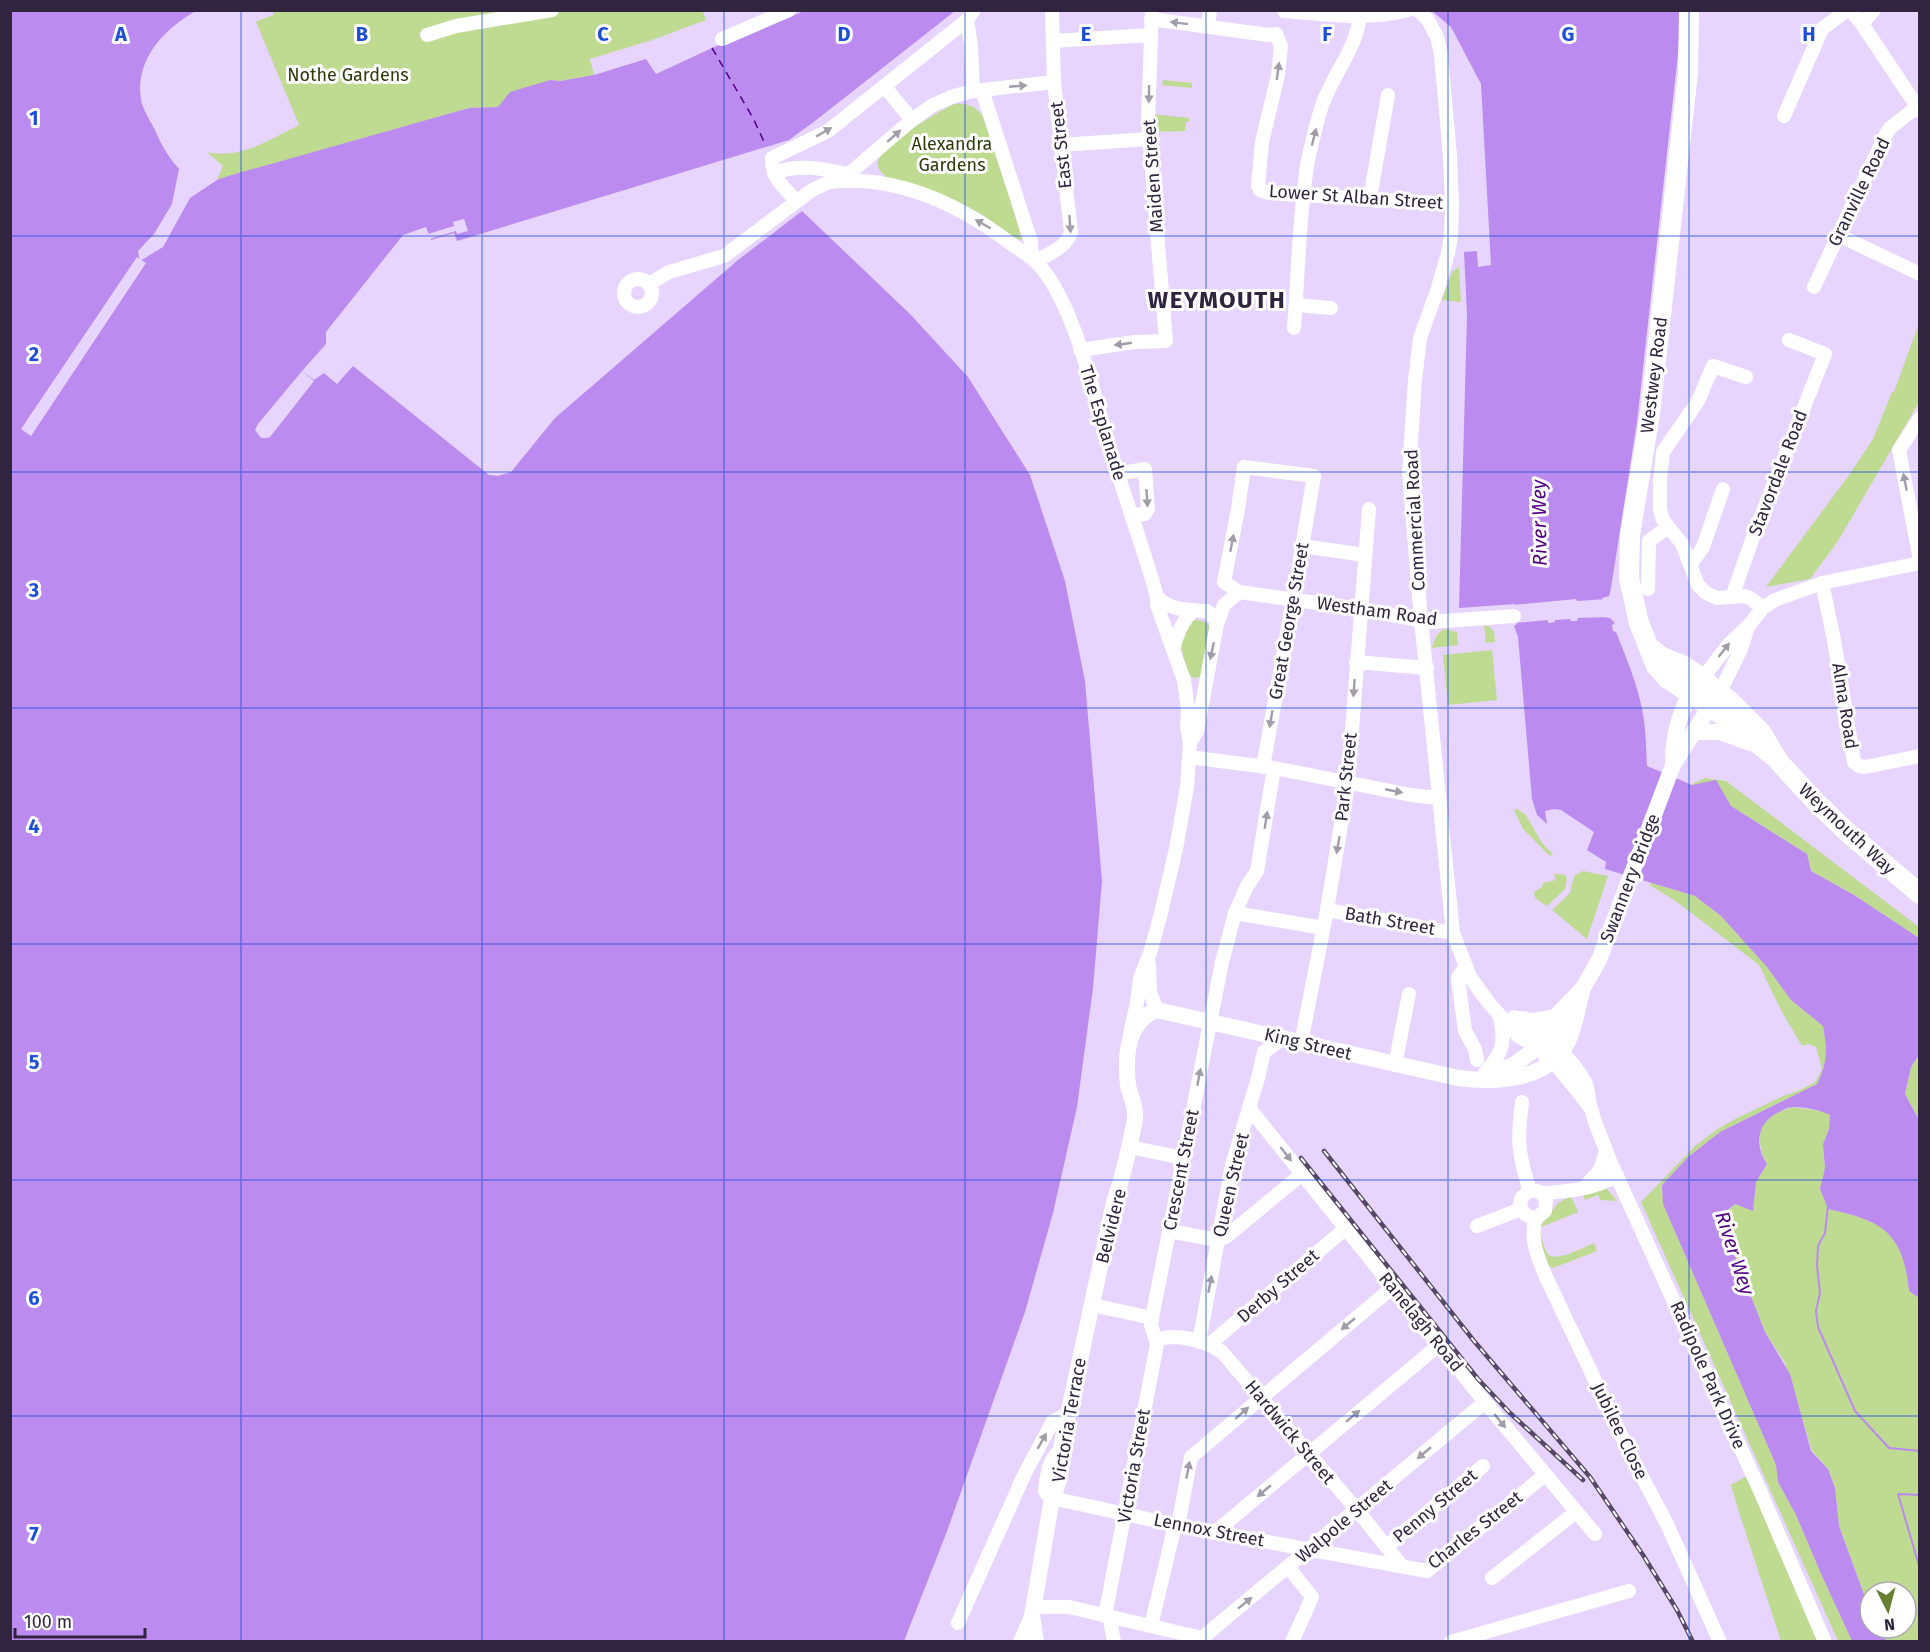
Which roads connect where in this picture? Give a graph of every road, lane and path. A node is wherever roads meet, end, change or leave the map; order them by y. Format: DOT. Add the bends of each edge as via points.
graph roads {
  1 [pos="552,10"];
  2 [pos="789,10"];
  3 [pos="1052,10"];
  4 [pos="1210,10"];
  5 [pos="1408,10"];
  6 [pos="1418,10"];
  7 [pos="1689,10"];
  8 [pos="1848,10"];
  9 [pos="1874,10"];
  10 [pos="1284,11"];
  11 [pos="1360,13"];
  12 [pos="971,15"];
  13 [pos="1151,15"];
  14 [pos="1862,24"];
  15 [pos="1208,26"];
  16 [pos="1276,34"];
  17 [pos="427,35"];
  18 [pos="1151,35"];
  19 [pos="722,39"];
  20 [pos="1053,41"];
  21 [pos="1054,82"];
  22 [pos="884,86"];
  23 [pos="977,90"];
  24 [pos="1388,95"];
  25 [pos="1918,109"];
  26 [pos="1784,116"];
  27 [pos="912,120"];
  28 [pos="1149,139"];
  29 [pos="1061,145"];
  30 [pos="875,153"];
  31 [pos="774,174"];
  32 [pos="846,174"];
  33 [pos="830,182"];
  34 [pos="885,183"];
  35 [pos="1304,194"];
  36 [pos="1370,198"];
  37 [pos="797,201"];
  38 [pos="1452,204"];
  39 [pos="1838,235"];
  40 [pos="1034,259"];
  41 [pos="1920,274"];
  42 [pos="649,284"];
  43 [pos="1814,287"];
  44 [pos="1296,305"];
  45 [pos="1331,308"];
  46 [pos="1294,328"];
  47 [pos="1789,340"];
  48 [pos="1080,350"];
  49 [pos="1746,377"];
  50 [pos="1920,417"];
  51 [pos="1118,474"];
  52 [pos="1723,489"];
  53 [pos="1369,509"];
  54 [pos="1133,515"];
  55 [pos="1668,527"];
  56 [pos="1302,546"];
  57 [pos="1365,555"];
  58 [pos="1920,561"];
  59 [pos="1691,564"];
  60 [pos="1224,582"];
  61 [pos="1822,583"];
  62 [pos="1648,589"];
  63 [pos="1239,592"];
  64 [pos="1157,597"];
  65 [pos="1732,597"];
  66 [pos="1293,600"];
  67 [pos="1174,608"];
  68 [pos="1763,608"];
  69 [pos="1360,609"];
  70 [pos="1200,610"];
  71 [pos="1514,616"];
  72 [pos="1421,620"];
  73 [pos="1163,622"];
  74 [pos="1217,624"];
  75 [pos="1749,625"];
  76 [pos="1173,648"];
  77 [pos="1654,651"];
  78 [pos="1356,662"];
  79 [pos="1427,668"];
  80 [pos="1206,677"];
  81 [pos="1184,680"];
  82 [pos="1673,683"];
  83 [pos="1710,694"];
  84 [pos="1694,732"];
  85 [pos="1190,742"];
  86 [pos="1770,754"];
  87 [pos="1675,756"];
  88 [pos="1920,756"];
  89 [pos="1189,757"];
  90 [pos="1268,767"];
  91 [pos="1348,782"];
  92 [pos="1439,798"];
  93 [pos="1257,871"];
  94 [pos="1920,894"];
  95 [pos="1327,910"];
  96 [pos="1235,914"];
  97 [pos="1323,928"];
  98 [pos="1454,933"];
  99 [pos="1150,953"];
  100 [pos="1466,966"];
  101 [pos="1583,988"];
  102 [pos="1409,994"];
  103 [pos="1157,1010"];
  104 [pos="1499,1013"];
  105 [pos="1556,1016"];
  106 [pos="1514,1017"];
  107 [pos="1209,1022"];
  108 [pos="1283,1038"];
  109 [pos="1129,1041"];
  110 [pos="1301,1043"];
  111 [pos="1548,1049"];
  112 [pos="1395,1065"];
  113 [pos="1481,1067"];
  114 [pos="1459,1078"];
  115 [pos="1128,1086"];
  116 [pos="1522,1102"];
  117 [pos="1249,1108"];
  118 [pos="1591,1108"];
  119 [pos="1134,1148"];
  120 [pos="1606,1151"];
  121 [pos="1183,1158"];
  122 [pos="1302,1174"];
  123 [pos="1617,1175"];
  124 [pos="1577,1191"];
  125 [pos="1535,1192"];
  126 [pos="1114,1202"];
  127 [pos="1547,1208"];
  128 [pos="1521,1209"];
  129 [pos="1536,1218"];
  130 [pos="1477,1226"];
  131 [pos="1346,1228"];
  132 [pos="1169,1231"];
  133 [pos="1218,1240"];
  134 [pos="1393,1287"];
  135 [pos="1092,1305"];
  136 [pos="1152,1318"];
  137 [pos="1156,1340"];
  138 [pos="1204,1343"];
  139 [pos="1439,1345"];
  140 [pos="1261,1397"];
  141 [pos="1485,1402"];
  142 [pos="1067,1415"];
  143 [pos="1059,1452"];
  144 [pos="1308,1454"];
  145 [pos="1483,1466"];
  146 [pos="1024,1473"];
  147 [pos="1545,1475"];
  148 [pos="1047,1479"];
  149 [pos="1052,1498"];
  150 [pos="1357,1510"];
  151 [pos="1576,1512"];
  152 [pos="1125,1514"];
  153 [pos="1177,1526"];
  154 [pos="1214,1533"];
  155 [pos="1595,1534"];
  156 [pos="1387,1546"];
  157 [pos="1310,1549"];
  158 [pos="1402,1566"];
  159 [pos="1288,1567"];
  160 [pos="1492,1578"];
  161 [pos="1629,1591"];
  162 [pos="1033,1611"];
  163 [pos="1108,1616"];
  164 [pos="958,1623"];
  165 [pos="1151,1626"];
  166 [pos="1021,1641"];
  167 [pos="1036,1641"];
  168 [pos="1114,1641"];
  169 [pos="1292,1641"];
  170 [pos="1451,1641"];
  171 [pos="1720,1641"];
  172 [pos="1824,1641"];
  1 -- 17 [label="street" via="456,26"];
  2 -- 19 [label="street"];
  3 -- 20 [label="street, East Street"];
  4 -- 15 [label="street"];
  5 -- 11 [label="street" via="1394,14"];
  6 -- 38 [label="street, Commercial Road" via="1437,37 1441,55"];
  7 -- 77 [label="highway, Westwey Road" via="1688,73 1654,384 1629,551 1629,578 1640,629"];
  8 -- 14 [label="street"];
  8 -- 26 [label="street" via="1822,29"];
  9 -- 14 [label="street"];
  10 -- 11 [label="street"];
  10 -- 16 [label="street"];
  35 -- 11 [label="street, one-way" via="1320,110 1354,40"];
  12 -- 22 [label="street"];
  12 -- 23 [label="street"];
  15 -- 13 [label="street, one-way"];
  13 -- 18 [label="street, Maiden Street"];
  14 -- 25 [label="street"];
  15 -- 16 [label="street"];
  35 -- 16 [label="street, Lower St Alban Street, one-way" via="1269,193 1258,186 1262,142 1278,75 1281,46"];
  18 -- 20 [label="street"];
  18 -- 28 [label="street, Maiden Street, one-way"];
  20 -- 21 [label="street, East Street"];
  23 -- 21 [label="street, one-way"];
  21 -- 29 [label="street, East Street"];
  22 -- 27 [label="street"];
  31 -- 22 [label="street, one-way" via="772,158 828,131"];
  23 -- 27 [label="street, The Esplanade" via="933,105"];
  23 -- 40 [label="street, The Esplanade"];
  24 -- 36 [label="street"];
  25 -- 39 [label="street, Granville Road" via="1890,128"];
  30 -- 27 [label="street, The Esplanade, one-way"];
  28 -- 29 [label="street"];
  28 -- 48 [label="street, Maiden Street, one-way" via="1166,341"];
  29 -- 40 [label="street, East Street, one-way" via="1071,232 1064,245"];
  30 -- 32 [label="street, The Esplanade"];
  30 -- 34 [label="street" via="874,174"];
  31 -- 32 [label="street" via="800,167"];
  31 -- 37 [label="street"];
  32 -- 33 [label="street, The Esplanade"];
  33 -- 34 [label="street, The Esplanade"];
  33 -- 37 [label="street, The Esplanade"];
  40 -- 34 [label="street, The Esplanade, one-way" via="990,227 943,201"];
  35 -- 36 [label="street, Lower St Alban Street"];
  35 -- 44 [label="street"];
  36 -- 38 [label="street, Lower St Alban Street"];
  37 -- 42 [label="street, The Esplanade" via="724,256 669,272"];
  38 -- 72 [label="street, Commercial Road" via="1448,253 1420,338 1411,437 1409,472"];
  39 -- 41 [label="street"];
  39 -- 43 [label="street, Granville Road"];
  40 -- 48 [label="street, The Esplanade" via="1062,300"];
  44 -- 45 [label="street"];
  44 -- 46 [label="street"];
  47 -- 65 [label="street, Stavordale Road" via="1825,354"];
  48 -- 51 [label="street, The Esplanade"];
  49 -- 55 [label="street" via="1713,366 1698,401 1663,452 1660,510"];
  58 -- 50 [label="street, one-way" via="1899,450"];
  51 -- 54 [label="street, The Esplanade"];
  51 -- 54 [label="street, one-way" via="1145,469 1148,509 1145,514"];
  52 -- 59 [label="street" via="1703,547"];
  53 -- 57 [label="street, Park Street"];
  54 -- 64 [label="street, The Esplanade"];
  55 -- 59 [label="street"];
  55 -- 62 [label="street" via="1649,541"];
  56 -- 57 [label="street"];
  60 -- 56 [label="street, Great George Street, one-way" via="1244,467 1314,476"];
  56 -- 66 [label="street, Great George Street"];
  57 -- 69 [label="street, Park Street"];
  58 -- 61 [label="street"];
  59 -- 65 [label="street" via="1698,585 1706,593 1717,598"];
  60 -- 63 [label="street"];
  60 -- 70 [label="street" via="1212,608"];
  61 -- 68 [label="street" via="1788,594"];
  61 -- 88 [label="street, Alma Road" via="1854,762 1865,767"];
  63 -- 66 [label="street, Westham Road"];
  63 -- 74 [label="street, The Esplanade" via="1224,605"];
  64 -- 67 [label="street"];
  64 -- 73 [label="street, The Esplanade"];
  65 -- 68 [label="street" via="1750,598"];
  66 -- 69 [label="street, Westham Road"];
  66 -- 90 [label="street, Great George Street, one-way"];
  67 -- 70 [label="street"];
  67 -- 73 [label="street"];
  68 -- 75 [label="street"];
  69 -- 72 [label="street, Westham Road"];
  69 -- 78 [label="street, Park Street"];
  70 -- 74 [label="street" via="1215,618"];
  70 -- 76 [label="street" via="1187,616"];
  71 -- 72 [label="street, Westham Road"];
  72 -- 79 [label="street, Commercial Road"];
  73 -- 76 [label="street, The Esplanade"];
  74 -- 80 [label="street, The Esplanade, one-way"];
  75 -- 83 [label="street" via="1741,649"];
  83 -- 75 [label="street, one-way" via="1730,643"];
  76 -- 81 [label="street, The Esplanade"];
  77 -- 82 [label="highway, Westwey Road" via="1656,666"];
  77 -- 83 [label="highway, Weymouth Way" via="1682,665"];
  78 -- 79 [label="street"];
  78 -- 91 [label="street, Park Street, one-way"];
  79 -- 92 [label="street, Commercial Road"];
  80 -- 81 [label="street" via="1196,685"];
  80 -- 85 [label="street, The Esplanade" via="1197,731"];
  81 -- 85 [label="street, The Esplanade"];
  82 -- 83 [label="highway, Westwey Road"];
  82 -- 87 [label="main road"];
  83 -- 84 [label="main road, Swannery Bridge"];
  83 -- 86 [label="highway, Weymouth Way" via="1761,732 1770,744"];
  83 -- 87 [label="main road" via="1695,709"];
  84 -- 86 [label="main road" via="1720,732"];
  84 -- 87 [label="main road, Swannery Bridge"];
  85 -- 89 [label="street, The Esplanade"];
  86 -- 94 [label="highway, Weymouth Way" via="1848,833"];
  87 -- 101 [label="main road, Swannery Bridge" via="1599,960"];
  89 -- 90 [label="street"];
  89 -- 99 [label="street, The Esplanade" via="1176,849"];
  90 -- 91 [label="street"];
  93 -- 90 [label="street, Great George Street, one-way"];
  91 -- 92 [label="street, one-way"];
  91 -- 95 [label="street, Park Street, one-way"];
  92 -- 98 [label="street, Commercial Road"];
  93 -- 96 [label="street, Crescent Street"];
  95 -- 97 [label="street, Park Street"];
  95 -- 98 [label="street, Bath Street"];
  96 -- 97 [label="street"];
  96 -- 107 [label="street, Crescent Street"];
  97 -- 110 [label="street, Park Street"];
  98 -- 100 [label="street, Commercial Road"];
  99 -- 103 [label="street, The Esplanade" via="1150,993"];
  99 -- 109 [label="street, The Esplanade" via="1140,978"];
  100 -- 104 [label="street, Commercial Road"];
  100 -- 113 [label="street" via="1458,978 1466,1031"];
  101 -- 105 [label="main road, Swannery Bridge"];
  101 -- 111 [label="main road, Swannery Bridge" via="1571,1035"];
  102 -- 112 [label="street"];
  103 -- 107 [label="main road, King Street"];
  103 -- 109 [label="main road" via="1142,1019"];
  104 -- 106 [label="street, Commercial Road"];
  104 -- 111 [label="street, Commercial Road" via="1517,1035"];
  104 -- 113 [label="street" via="1503,1044 1500,1052"];
  105 -- 106 [label="street, Commercial Road" via="1534,1020"];
  105 -- 111 [label="main road, Swannery Bridge"];
  106 -- 111 [label="street, Commercial Road"];
  107 -- 108 [label="main road, King Street"];
  121 -- 107 [label="street, Crescent Street, one-way"];
  108 -- 110 [label="main road, King Street"];
  108 -- 117 [label="street, Queen Street" via="1264,1052"];
  109 -- 115 [label="main road"];
  110 -- 112 [label="main road, King Street"];
  111 -- 113 [label="main road, King Street" via="1512,1066"];
  111 -- 114 [label="main road, King Street" via="1540,1071 1486,1081"];
  111 -- 118 [label="street, Commercial Road"];
  112 -- 114 [label="main road, King Street"];
  113 -- 114 [label="main road, King Street"];
  115 -- 119 [label="main road, Belvidere" via="1136,1116"];
  115 -- 126 [label="main road"];
  116 -- 125 [label="street" via="1519,1154"];
  117 -- 122 [label="street, Ranelagh Road, one-way"];
  117 -- 133 [label="street, Queen Street" via="1232,1165"];
  118 -- 120 [label="street, Radipole Park Drive"];
  119 -- 121 [label="street"];
  119 -- 126 [label="main road, Belvidere"];
  120 -- 123 [label="street, Radipole Park Drive"];
  120 -- 124 [label="street" via="1599,1170"];
  121 -- 132 [label="street, Crescent Street"];
  122 -- 131 [label="street, Ranelagh Road"];
  122 -- 133 [label="street"];
  123 -- 124 [label="street"];
  123 -- 172 [label="street, Radipole Park Drive"];
  124 -- 125 [label="street"];
  124 -- 127 [label="street"];
  125 -- 127 [label="street" via="1546,1199"];
  125 -- 128 [label="street" via="1521,1200"];
  126 -- 135 [label="main road, Belvidere"];
  127 -- 129 [label="street"];
  128 -- 129 [label="street"];
  128 -- 130 [label="street"];
  129 -- 171 [label="street, Jubilee Close" via="1533,1238 1546,1277"];
  131 -- 134 [label="street, Ranelagh Road"];
  131 -- 138 [label="street, Derby Street"];
  132 -- 133 [label="street"];
  132 -- 136 [label="street, Crescent Street"];
  138 -- 133 [label="street, Queen Street, one-way"];
  134 -- 139 [label="street, Ranelagh Road"];
  134 -- 140 [label="street, one-way"];
  135 -- 136 [label="street"];
  135 -- 142 [label="main road, Victoria Terrace"];
  136 -- 137 [label="street, Victoria Street"];
  137 -- 138 [label="street" via="1170,1336"];
  137 -- 152 [label="street, Victoria Street"];
  138 -- 140 [label="street, Hardwick Street" via="1222,1352"];
  139 -- 141 [label="street, Ranelagh Road"];
  144 -- 139 [label="street, one-way"];
  140 -- 144 [label="street, Hardwick Street"];
  153 -- 140 [label="street, one-way" via="1191,1457"];
  141 -- 147 [label="street, Ranelagh Road, one-way"];
  141 -- 150 [label="street, Walpole Street, one-way"];
  142 -- 143 [label="main road, Victoria Terrace"];
  146 -- 142 [label="street, one-way" via="1053,1421"];
  143 -- 148 [label="main road" via="1052,1458"];
  143 -- 149 [label="main road, Victoria Terrace" via="1062,1467"];
  144 -- 150 [label="street, Hardwick Street"];
  144 -- 154 [label="street, one-way"];
  145 -- 156 [label="street, Penny Street"];
  146 -- 148 [label="street" via="1039,1469"];
  146 -- 164 [label="street"];
  147 -- 151 [label="street, Ranelagh Road"];
  147 -- 158 [label="street, Charles Street" via="1428,1571"];
  148 -- 149 [label="main road" via="1046,1491"];
  149 -- 152 [label="street, Lennox Street"];
  149 -- 162 [label="main road, Victoria Terrace"];
  150 -- 156 [label="street, Hardwick Street"];
  150 -- 157 [label="street, Walpole Street"];
  151 -- 155 [label="street, Ranelagh Road"];
  151 -- 160 [label="street"];
  152 -- 153 [label="street, Lennox Street"];
  152 -- 163 [label="street, Victoria Street"];
  153 -- 154 [label="street, Lennox Street"];
  153 -- 165 [label="street"];
  154 -- 157 [label="street, Lennox Street"];
  156 -- 158 [label="street, Hardwick Street"];
  157 -- 158 [label="street, Lennox Street"];
  157 -- 159 [label="street, Walpole Street"];
  165 -- 159 [label="street, Walpole Street, one-way" via="1202,1638"];
  159 -- 169 [label="street" via="1312,1597"];
  161 -- 170 [label="street"];
  162 -- 163 [label="street" via="1069,1607"];
  162 -- 166 [label="main road"];
  162 -- 167 [label="main road"];
  163 -- 165 [label="street"];
  163 -- 168 [label="street, Victoria Street"];
}
